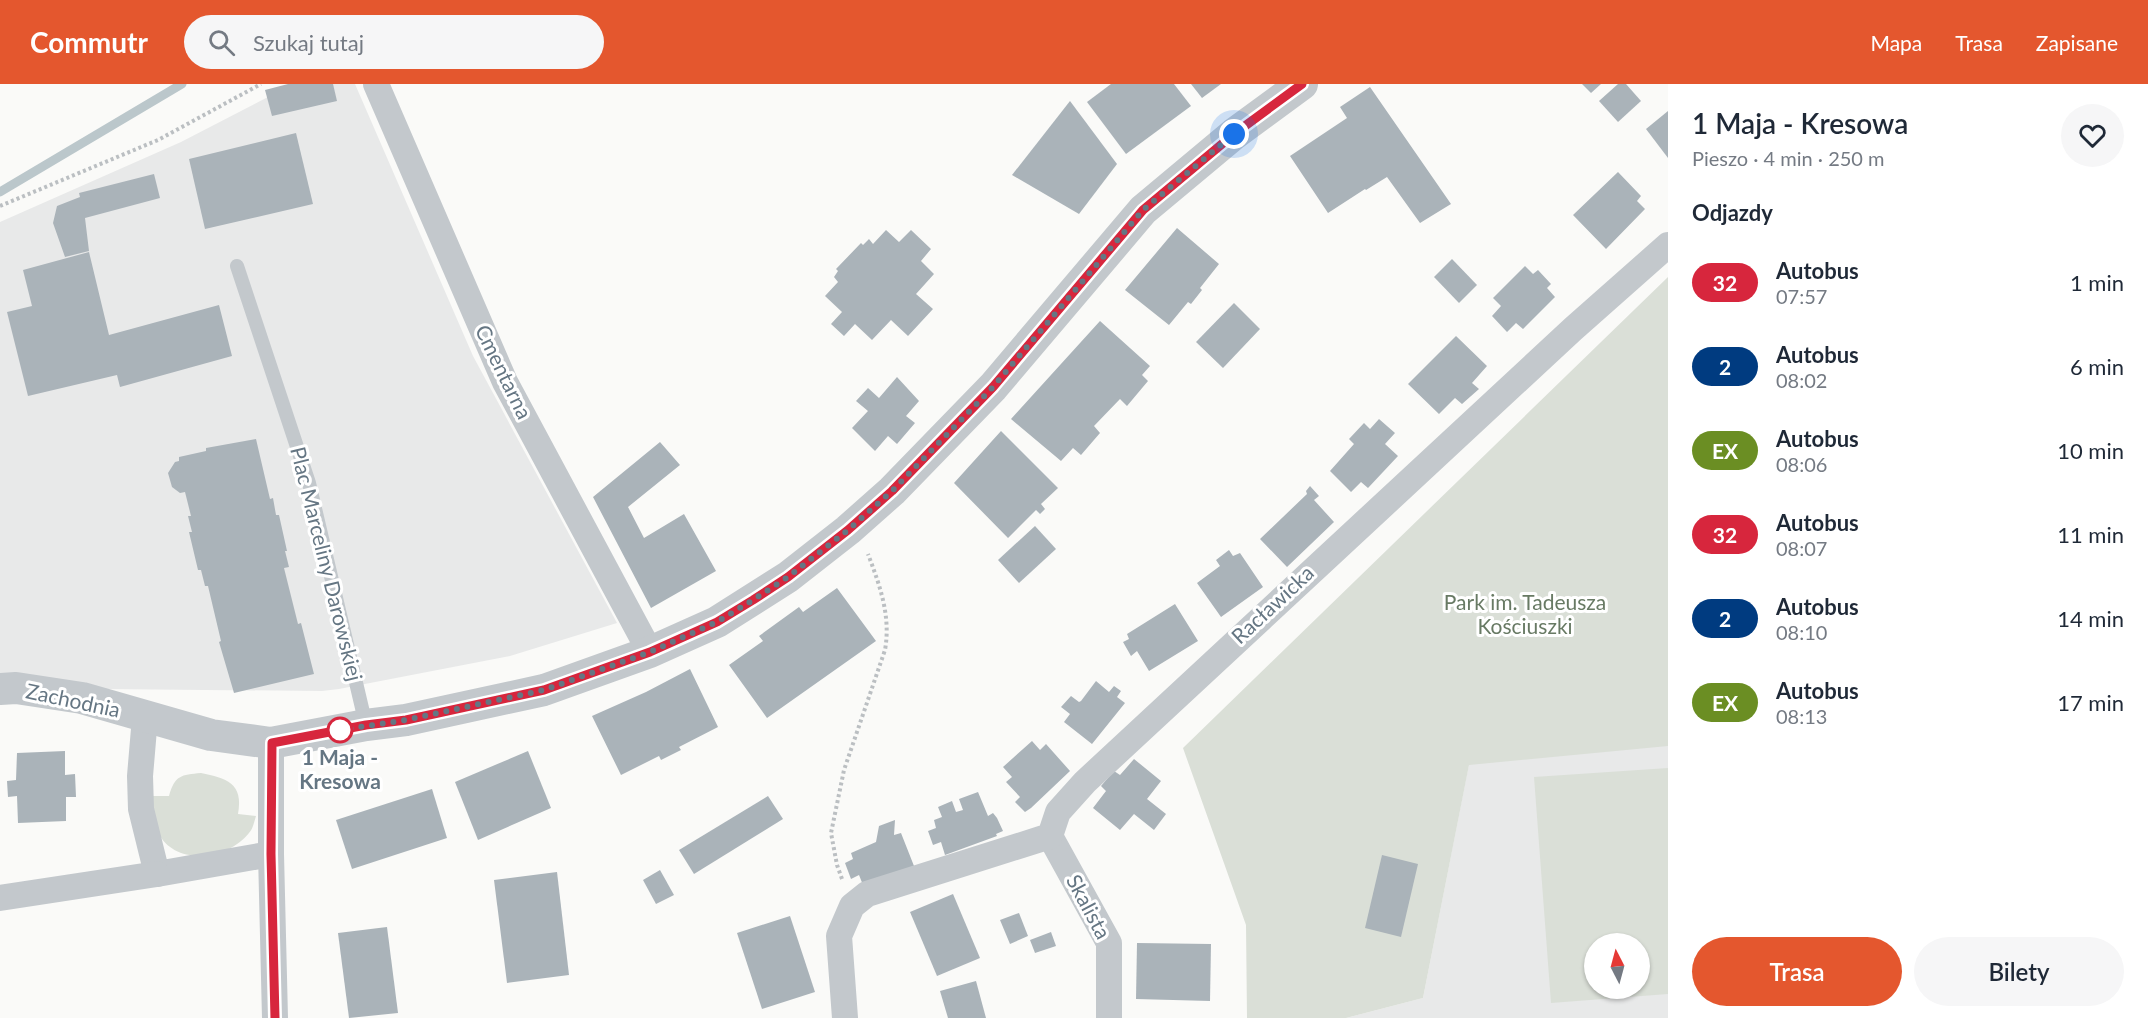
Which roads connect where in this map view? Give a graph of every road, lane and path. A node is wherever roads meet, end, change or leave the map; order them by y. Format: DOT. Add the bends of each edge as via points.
graph roads {
  1 [pos="261,84"];
  2 [pos="376,84"];
  3 [pos="1302,84"];
  4 [pos="0,206"];
  5 [pos="1668,245"];
  6 [pos="237,266"];
  7 [pos="867,551"];
  8 [pos="650,652"];
  9 [pos="0,689"];
  10 [pos="145,717"];
  11 [pos="366,725"];
  12 [pos="272,743"];
  13 [pos="1050,836"];
  14 [pos="271,854"];
  15 [pos="837,865"];
  16 [pos="157,874"];
  17 [pos="0,898"];
  18 [pos="275,1018"];
  19 [pos="845,1018"];
  20 [pos="1109,1018"];
  1 -- 4 [label="path" via="158,140"];
  2 -- 8 [label="street, Cmentarna" via="505,382"];
  3 -- 8 [label="street" via="1234,134 1143,210 993,387 892,491 848,530 753,600 717,622"];
  5 -- 13 [label="street, Racławicka" via="1085,782 1058,812"];
  6 -- 11 [label="lane, Plac Marceliny Darowskiej" via="309,483"];
  7 -- 15 [label="path" via="884,596 887,638 844,770 831,834"];
  8 -- 11 [label="street" via="544,690"];
  9 -- 10 [label="street, Zachodnia" via="82,698"];
  10 -- 12 [label="street" via="211,735"];
  10 -- 16 [label="street" via="141,809"];
  11 -- 12 [label="street"];
  12 -- 14 [label="street"];
  13 -- 19 [label="street" via="867,894 852,906 838,936"];
  13 -- 20 [label="street, Skalista" via="1109,943"];
  14 -- 16 [label="street"];
  14 -- 18 [label="street"];
  16 -- 17 [label="street"];
}
